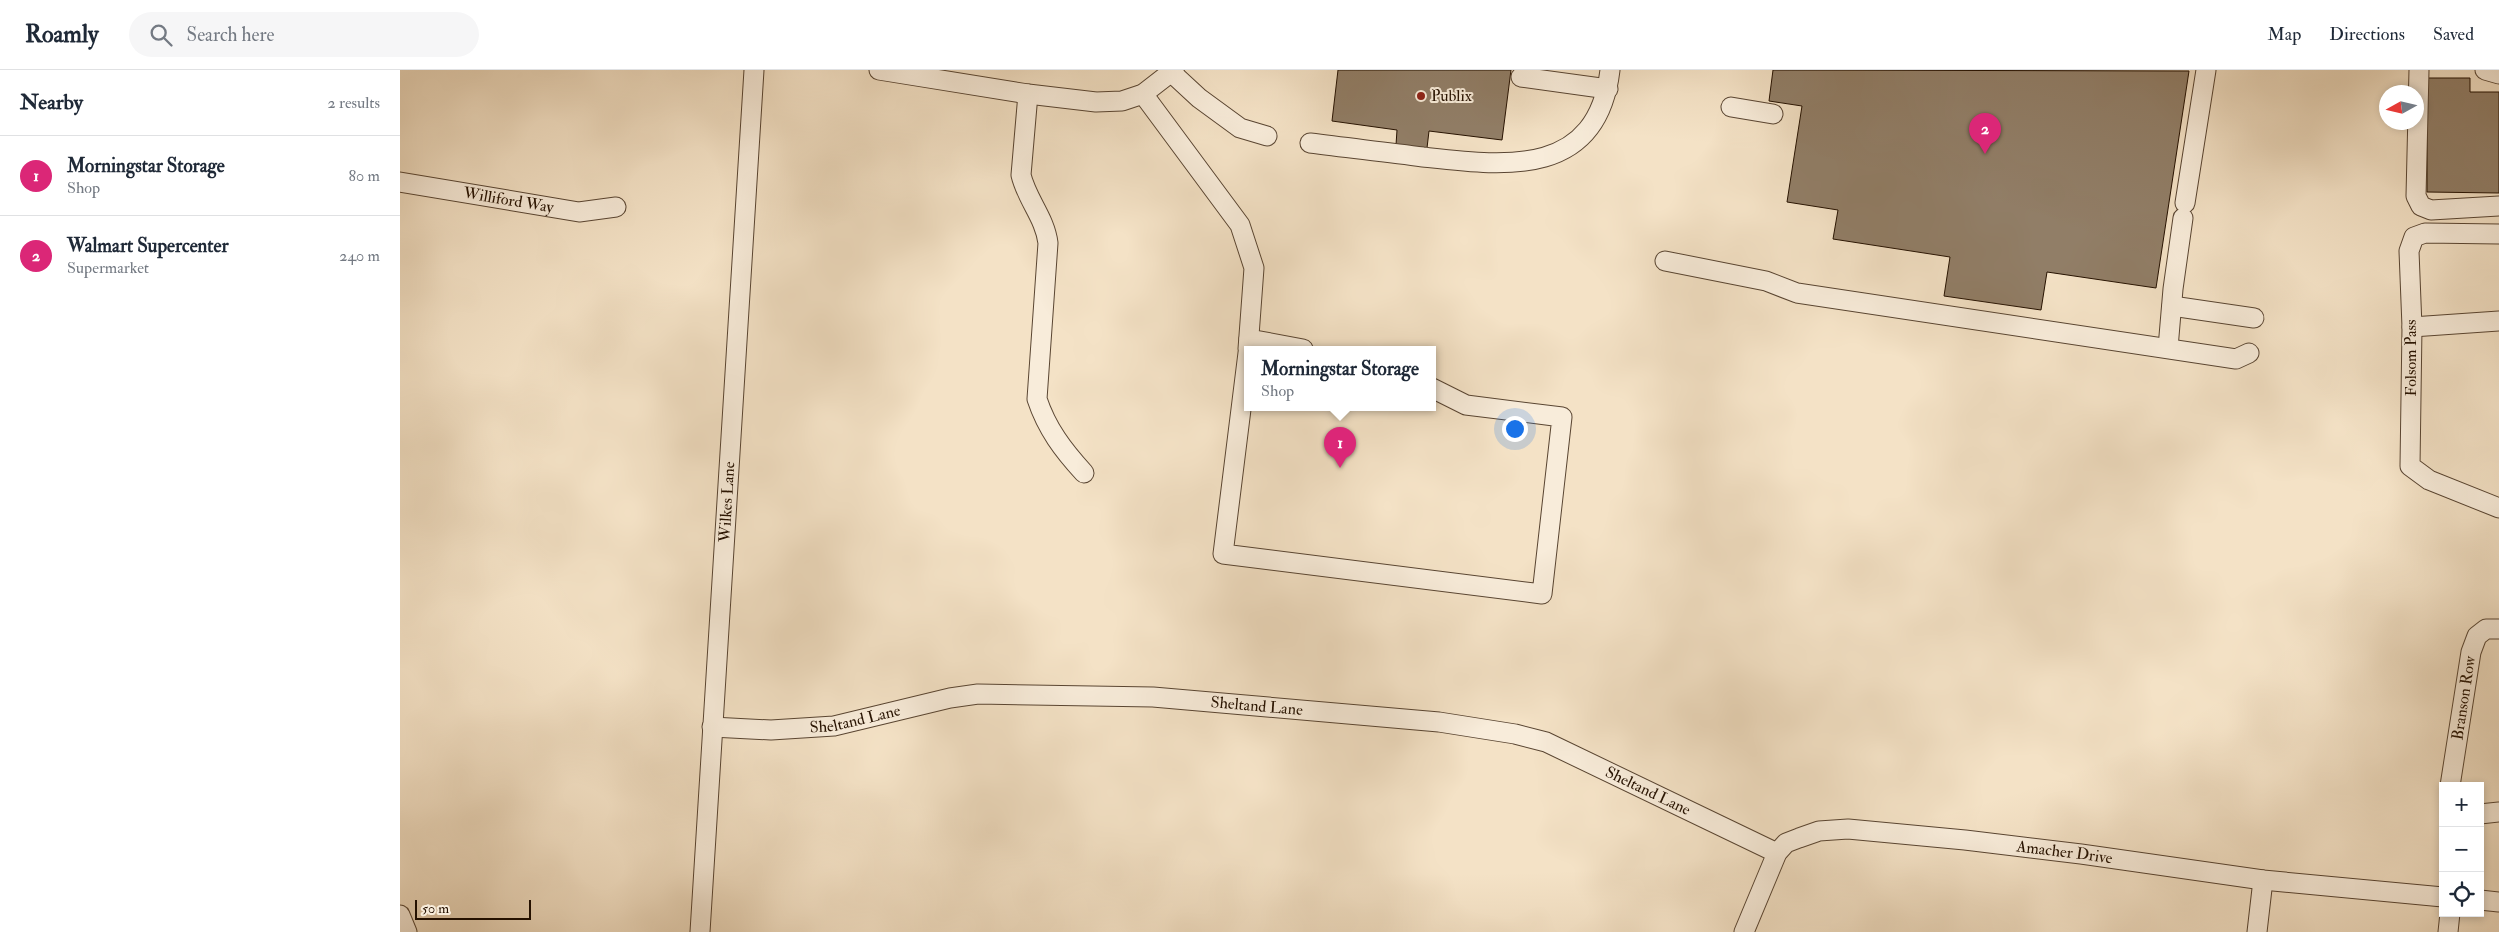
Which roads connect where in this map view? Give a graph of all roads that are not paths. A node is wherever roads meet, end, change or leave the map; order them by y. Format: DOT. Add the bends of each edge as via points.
graph roads {
  1 [pos="754,70"];
  2 [pos="880,70"];
  3 [pos="1610,70"];
  4 [pos="2206,70"];
  5 [pos="2419,70"];
  6 [pos="2485,70"];
  7 [pos="1173,72"];
  8 [pos="2499,74"];
  9 [pos="1521,77"];
  10 [pos="1608,89"];
  11 [pos="1028,94"];
  12 [pos="1143,94"];
  13 [pos="1731,107"];
  14 [pos="1773,114"];
  15 [pos="1267,136"];
  16 [pos="1310,143"];
  17 [pos="400,182"];
  18 [pos="2499,206"];
  19 [pos="616,207"];
  20 [pos="2499,234"];
  21 [pos="1665,261"];
  22 [pos="2172,298"];
  23 [pos="2254,318"];
  24 [pos="2499,321"];
  25 [pos="2412,327"];
  26 [pos="1248,346"];
  27 [pos="2168,348"];
  28 [pos="2249,353"];
  29 [pos="1244,380"];
  30 [pos="1436,390"];
  31 [pos="1084,473"];
  32 [pos="2499,508"];
  33 [pos="2499,629"];
  34 [pos="712,727"];
  35 [pos="2451,782"];
  36 [pos="2499,812"];
  37 [pos="2484,814"];
  38 [pos="1777,852"];
  39 [pos="2263,880"];
  40 [pos="2439,897"];
  41 [pos="2484,900"];
  42 [pos="2499,902"];
  43 [pos="400,915"];
  44 [pos="2450,917"];
  45 [pos="407,932"];
  46 [pos="700,932"];
  47 [pos="1744,932"];
  48 [pos="2257,932"];
  49 [pos="2448,932"];
  1 -- 34 [label="street, Wilkes Lane"];
  2 -- 11 [label="street"];
  3 -- 10 [label="street"];
  4 -- 22 [label="street"];
  5 -- 18 [label="street" via="2416,196 2421,206 2431,210"];
  6 -- 8 [label="street"];
  7 -- 12 [label="street"];
  7 -- 15 [label="street" via="1199,98 1240,128"];
  9 -- 10 [label="street"];
  10 -- 16 [label="street" via="1590,126 1576,140 1563,150 1529,162 1488,165"];
  11 -- 12 [label="street" via="1096,102 1122,101"];
  11 -- 31 [label="street" via="1021,176 1024,188 1047,230 1048,243 1037,399 1049,428"];
  12 -- 26 [label="street" via="1240,225 1254,268"];
  13 -- 14 [label="street"];
  17 -- 19 [label="street, Williford Way" via="579,212"];
  20 -- 25 [label="street, Folsom Pass" via="2425,233 2414,237 2409,251"];
  21 -- 27 [label="street" via="1766,281 1797,293"];
  22 -- 23 [label="street" via="2215,305"];
  22 -- 27 [label="street"];
  24 -- 25 [label="street"];
  25 -- 32 [label="street, Folsom Pass" via="2410,466 2429,480"];
  27 -- 28 [label="street" via="2236,359"];
  29 -- 30 [label="street" via="1223,554 1542,594 1562,418 1466,405"];
  33 -- 35 [label="street, Branson Row" via="2486,628 2477,636 2471,652"];
  34 -- 38 [label="street, Sheltand Lane" via="771,730 834,726 950,698 1006,694 1153,697 1439,722 1546,742"];
  34 -- 46 [label="street, Wilkes Lane"];
  36 -- 37 [label="street"];
  38 -- 39 [label="street, Amacher Drive" via="1786,843 1819,831 1848,829 2081,854"];
  38 -- 47 [label="street"];
  39 -- 40 [label="street, Amacher Drive"];
  39 -- 48 [label="street"];
  41 -- 42 [label="street"];
  43 -- 45 [label="street"];
  44 -- 49 [label="street"];
}
